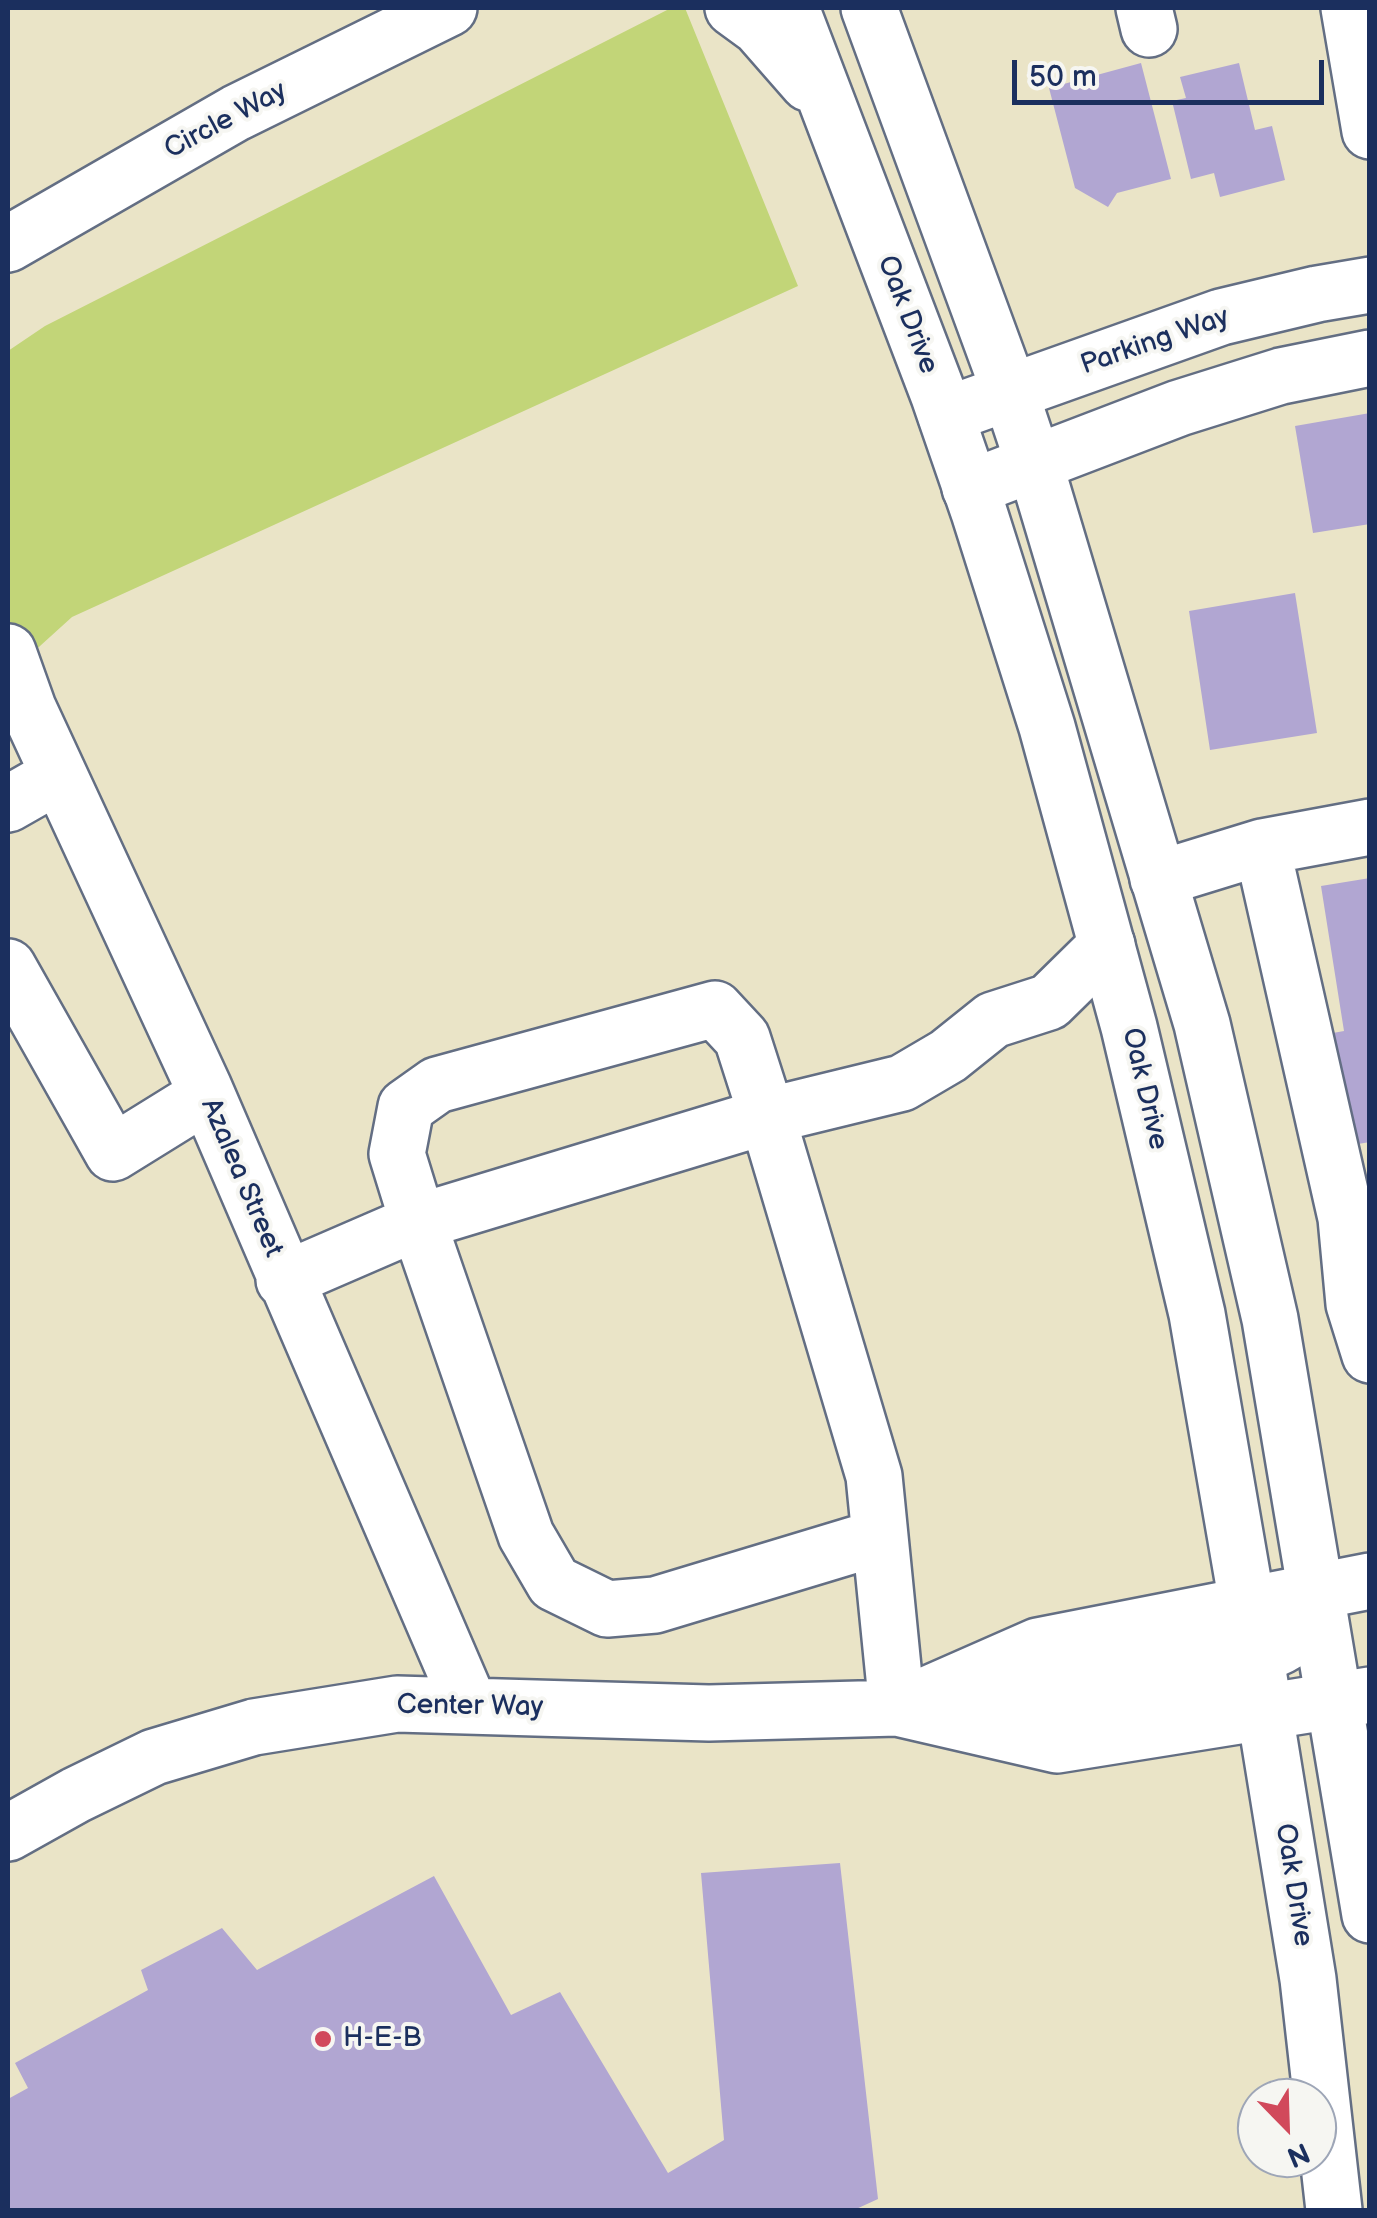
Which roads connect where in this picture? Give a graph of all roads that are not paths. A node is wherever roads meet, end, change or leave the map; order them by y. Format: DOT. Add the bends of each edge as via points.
graph roads {
  1 [pos="449,8"];
  2 [pos="733,8"];
  3 [pos="791,8"];
  4 [pos="1349,8"];
  5 [pos="870,9"];
  6 [pos="826,103"];
  7 [pos="1370,131"];
  8 [pos="8,244"];
  9 [pos="1370,285"];
  10 [pos="1370,358"];
  11 [pos="1010,392"];
  12 [pos="946,416"];
  13 [pos="1033,464"];
  14 [pos="970,488"];
  15 [pos="8,652"];
  16 [pos="59,775"];
  17 [pos="8,804"];
  18 [pos="1370,827"];
  19 [pos="1262,847"];
  20 [pos="1158,879"];
  21 [pos="1106,946"];
  22 [pos="8,967"];
  23 [pos="1049,1002"];
  24 [pos="1130,1027"];
  25 [pos="204,1096"];
  26 [pos="768,1116"];
  27 [pos="1358,1221"];
  28 [pos="418,1222"];
  29 [pos="284,1280"];
  30 [pos="1370,1355"];
  31 [pos="880,1536"];
  32 [pos="1370,1580"];
  33 [pos="1315,1590"];
  34 [pos="1247,1602"];
  35 [pos="1256,1658"];
  36 [pos="1352,1698"];
  37 [pos="470,1706"];
  38 [pos="896,1708"];
  39 [pos="1265,1712"];
  40 [pos="8,1834"];
  41 [pos="1370,1915"];
  42 [pos="1334,2210"];
  1 -- 8 [label="main road, Circle Way" via="236,113"];
  2 -- 6 [label="main road"];
  3 -- 6 [label="main road, Oak Drive"];
  4 -- 7 [label="main road"];
  5 -- 11 [label="main road"];
  6 -- 12 [label="main road, Oak Drive"];
  9 -- 11 [label="main road, Parking Way" via="1220,317"];
  10 -- 13 [label="main road" via="1281,376"];
  11 -- 12 [label="main road, Parking Way"];
  11 -- 13 [label="main road"];
  12 -- 14 [label="main road, Oak Drive"];
  13 -- 14 [label="main road"];
  13 -- 20 [label="main road"];
  14 -- 21 [label="main road, Oak Drive" via="1047,727"];
  15 -- 16 [label="main road, Azalea Street"];
  16 -- 17 [label="main road"];
  16 -- 25 [label="main road, Azalea Street"];
  18 -- 19 [label="main road"];
  19 -- 20 [label="main road"];
  19 -- 27 [label="main road"];
  20 -- 33 [label="main road" via="1202,1024 1270,1319"];
  21 -- 23 [label="main road"];
  21 -- 24 [label="main road, Oak Drive"];
  22 -- 25 [label="main road" via="113,1153"];
  23 -- 24 [label="main road"];
  23 -- 26 [label="main road" via="994,1020 902,1082"];
  24 -- 34 [label="main road, Oak Drive" via="1197,1314"];
  25 -- 29 [label="main road, Azalea Street"];
  26 -- 28 [label="main road"];
  26 -- 28 [label="main road" via="742,1038 715,1009 437,1085 406,1107 397,1154"];
  26 -- 31 [label="main road" via="874,1476"];
  27 -- 30 [label="main road" via="1354,1304"];
  28 -- 29 [label="main road"];
  28 -- 31 [label="main road" via="526,1536 554,1583 608,1609 655,1605"];
  29 -- 37 [label="main road, Azalea Street"];
  31 -- 38 [label="main road"];
  32 -- 33 [label="main road, Center Way"];
  33 -- 34 [label="main road, Center Way"];
  33 -- 35 [label="main road" via="1291,1639"];
  33 -- 36 [label="main road"];
  34 -- 35 [label="main road, Oak Drive"];
  34 -- 38 [label="main road, Center Way" via="1038,1646"];
  35 -- 38 [label="main road" via="1025,1698"];
  35 -- 39 [label="main road, Oak Drive"];
  36 -- 39 [label="main road, Center Way"];
  36 -- 41 [label="main road"];
  37 -- 38 [label="main road, Center Way"];
  37 -- 40 [label="main road, Center Way" via="397,1704 254,1727 154,1757"];
  38 -- 39 [label="main road, Center Way" via="1056,1745"];
  39 -- 42 [label="main road, Oak Drive" via="1308,1980"];
}
